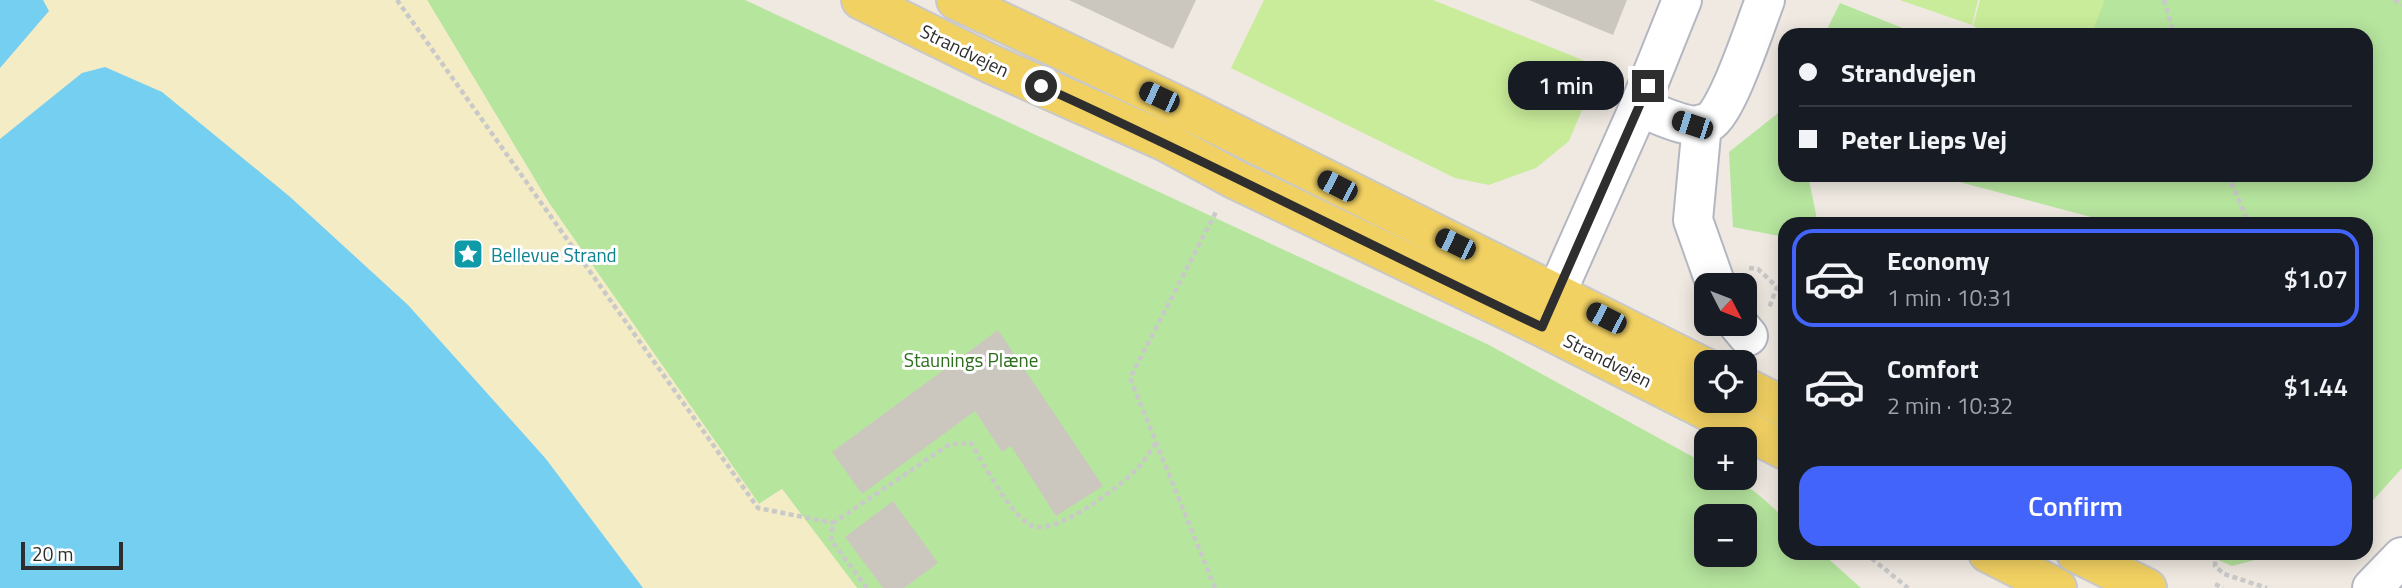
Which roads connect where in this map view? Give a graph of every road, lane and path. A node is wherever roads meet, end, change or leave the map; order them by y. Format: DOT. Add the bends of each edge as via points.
graph roads {
  1 [pos="397,0"];
  2 [pos="861,0"];
  3 [pos="956,0"];
  4 [pos="1682,0"];
  5 [pos="1765,0"];
  6 [pos="2164,0"];
  7 [pos="2394,0"];
  8 [pos="2402,5"];
  9 [pos="1008,26"];
  10 [pos="2172,28"];
  11 [pos="991,64"];
  12 [pos="1639,107"];
  13 [pos="1702,124"];
  14 [pos="1234,179"];
  15 [pos="2231,182"];
  16 [pos="2246,217"];
  17 [pos="1712,273"];
  18 [pos="1549,310"];
  19 [pos="1694,364"];
  20 [pos="1757,393"];
  21 [pos="1778,404"];
  22 [pos="1155,444"];
  23 [pos="1778,446"];
  24 [pos="833,523"];
  25 [pos="2402,557"];
  26 [pos="1874,560"];
  27 [pos="2002,560"];
  28 [pos="2090,560"];
  29 [pos="2215,560"];
  30 [pos="2215,584"];
  31 [pos="867,588"];
  32 [pos="1215,588"];
  33 [pos="1908,588"];
  34 [pos="2057,588"];
  35 [pos="2147,588"];
  36 [pos="2223,588"];
  37 [pos="2267,588"];
  38 [pos="2372,588"];
  1 -- 24 [label="path" via="758,508"];
  2 -- 11 [label="main road, Strandvejen"];
  3 -- 9 [label="main road, Strandvejen"];
  4 -- 12 [label="street"];
  5 -- 13 [label="street" via="1722,110"];
  6 -- 10 [label="path"];
  7 -- 8 [label="path"];
  9 -- 11 [label="street"];
  9 -- 18 [label="main road, Strandvejen" via="1193,113"];
  11 -- 14 [label="main road, Strandvejen" via="1166,142"];
  12 -- 13 [label="street" via="1692,125"];
  12 -- 18 [label="street"];
  13 -- 17 [label="street" via="1693,220"];
  14 -- 18 [label="main road, Strandvejen"];
  14 -- 22 [label="path" via="1130,378"];
  15 -- 16 [label="path"];
  18 -- 19 [label="main road, Strandvejen"];
  18 -- 23 [label="main road, Strandvejen"];
  20 -- 21 [label="main road"];
  22 -- 24 [label="path" via="1136,470 1100,498 1046,528 1031,525 1016,511 971,443 950,444"];
  22 -- 32 [label="path"];
  24 -- 31 [label="path" via="831,540"];
  25 -- 38 [label="street"];
  26 -- 33 [label="path"];
  27 -- 34 [label="main road"];
  28 -- 35 [label="main road"];
  29 -- 37 [label="path" via="2215,566 2224,574"];
  30 -- 36 [label="path"];
}
